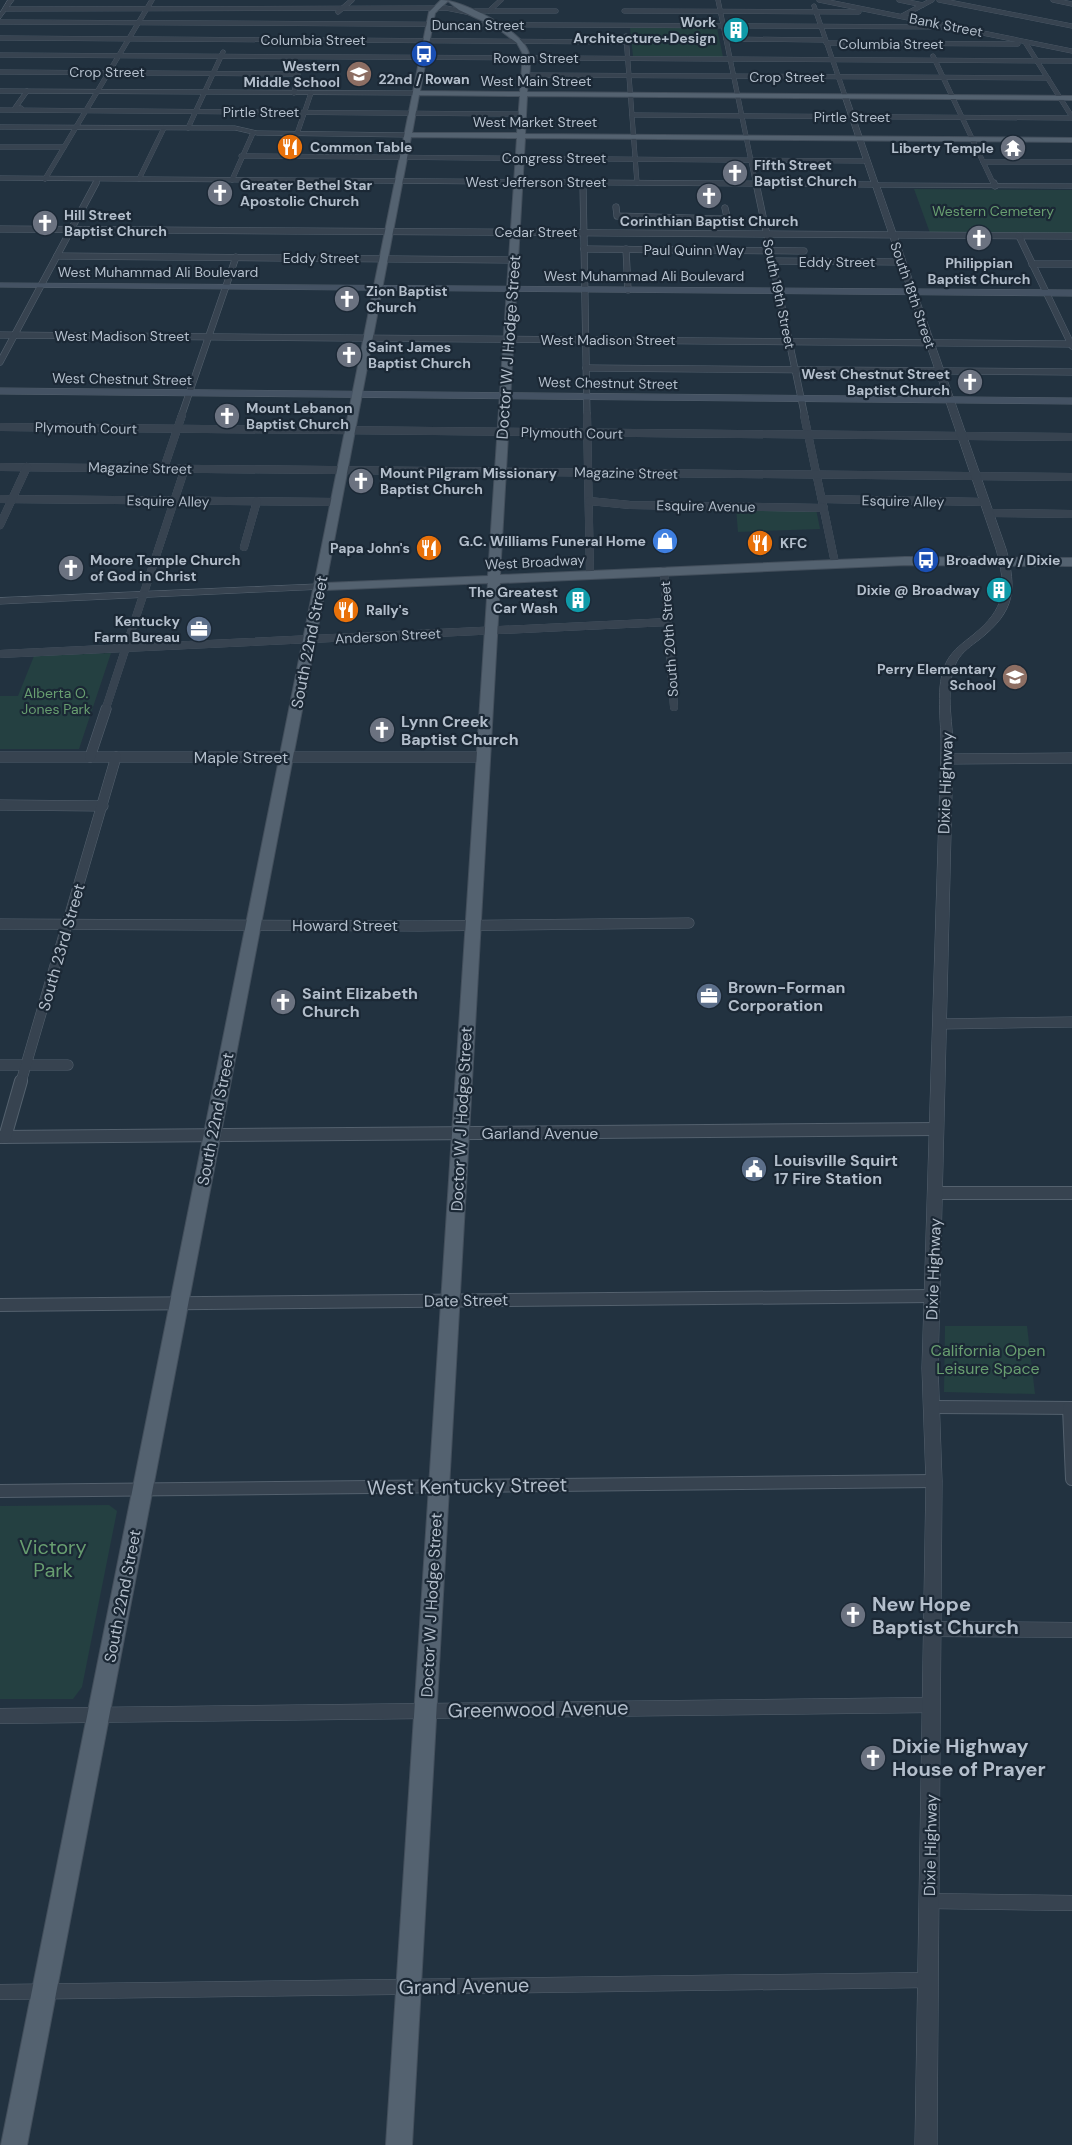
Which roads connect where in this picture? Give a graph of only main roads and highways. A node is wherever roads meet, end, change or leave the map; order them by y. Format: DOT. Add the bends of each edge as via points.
graph roads {
  1 [pos="447,0"];
  2 [pos="417,93"];
  3 [pos="524,94"];
  4 [pos="1072,98"];
  5 [pos="409,135"];
  6 [pos="521,136"];
  7 [pos="1072,140"];
  8 [pos="0,285"];
  9 [pos="378,288"];
  10 [pos="512,289"];
  11 [pos="1072,293"];
  12 [pos="0,391"];
  13 [pos="358,394"];
  14 [pos="505,395"];
  15 [pos="1072,401"];
  16 [pos="1072,562"];
  17 [pos="494,579"];
  18 [pos="320,587"];
  19 [pos="14,2145"];
  20 [pos="399,2145"];
  1 -- 2 [label="main road, South 22nd Street" via="433,10"];
  1 -- 3 [label="main road, Doctor W J Hodge Street" via="454,7 501,25 525,49"];
  2 -- 3 [label="main road, West Main Street"];
  2 -- 5 [label="main road, South 22nd Street"];
  3 -- 4 [label="main road, West Main Street"];
  3 -- 6 [label="main road, Doctor W J Hodge Street"];
  5 -- 6 [label="main road, West Market Street"];
  5 -- 9 [label="main road, South 22nd Street"];
  6 -- 7 [label="main road, West Market Street"];
  6 -- 10 [label="main road, Doctor W J Hodge Street"];
  8 -- 9 [label="main road, West Muhammad Ali Boulevard"];
  9 -- 10 [label="main road, West Muhammad Ali Boulevard"];
  9 -- 13 [label="main road, South 22nd Street"];
  10 -- 11 [label="main road, West Muhammad Ali Boulevard"];
  10 -- 14 [label="main road, Doctor W J Hodge Street"];
  12 -- 13 [label="main road, West Chestnut Street"];
  13 -- 14 [label="main road, West Chestnut Street"];
  13 -- 18 [label="main road, South 22nd Street"];
  14 -- 15 [label="main road, West Chestnut Street"];
  14 -- 17 [label="main road, Doctor W J Hodge Street"];
  16 -- 17 [label="main road, West Broadway" via="835,563"];
  17 -- 18 [label="main road, West Broadway"];
  17 -- 20 [label="main road, Doctor W J Hodge Street"];
  18 -- 19 [label="main road, South 22nd Street"];
}
